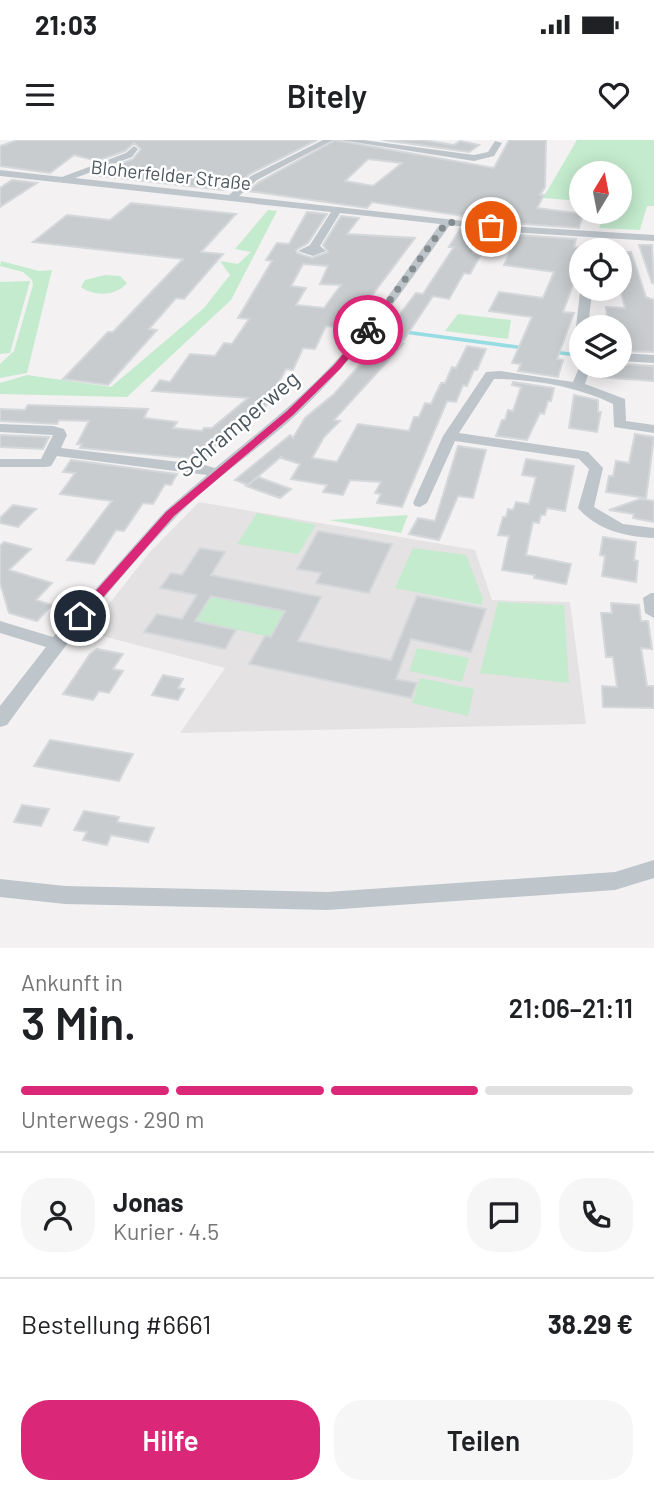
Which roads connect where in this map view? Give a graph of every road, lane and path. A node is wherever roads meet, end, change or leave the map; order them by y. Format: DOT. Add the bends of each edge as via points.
graph roads {
  1 [pos="329,140"];
  2 [pos="345,140"];
  3 [pos="498,143"];
  4 [pos="134,149"];
  5 [pos="0,173"];
  6 [pos="64,180"];
  7 [pos="230,199"];
  8 [pos="337,210"];
  9 [pos="447,222"];
  10 [pos="654,238"];
  11 [pos="314,247"];
  12 [pos="632,357"];
  13 [pos="654,359"];
  14 [pos="580,378"];
  15 [pos="578,384"];
  16 [pos="0,428"];
  17 [pos="654,429"];
  18 [pos="450,436"];
  19 [pos="54,451"];
  20 [pos="0,463"];
  21 [pos="217,474"];
  22 [pos="420,503"];
  23 [pos="654,533"];
  24 [pos="654,598"];
  25 [pos="654,613"];
  26 [pos="0,627"];
  27 [pos="57,644"];
  28 [pos="0,720"];
  29 [pos="654,869"];
  30 [pos="0,888"];
  1 -- 7 [label="street" via="254,178"];
  2 -- 3 [label="street" via="474,158 491,154"];
  4 -- 6 [label="street"];
  5 -- 6 [label="street, Bloherfelder Straße"];
  6 -- 7 [label="street, Bloherfelder Straße"];
  7 -- 8 [label="street, Bloherfelder Straße"];
  8 -- 9 [label="street, Bloherfelder Straße"];
  8 -- 11 [label="street"];
  9 -- 10 [label="street, Bloherfelder Straße"];
  9 -- 21 [label="street, Schramperweg" via="337,367"];
  12 -- 13 [label="street"];
  14 -- 15 [label="street"];
  15 -- 17 [label="street" via="620,402 619,424"];
  15 -- 18 [label="street" via="490,375"];
  16 -- 19 [label="street" via="59,432"];
  18 -- 22 [label="street"];
  18 -- 23 [label="street" via="585,456 596,468 586,508 608,526"];
  19 -- 20 [label="street" via="41,464"];
  19 -- 21 [label="street"];
  21 -- 27 [label="street, Schramperweg" via="170,514"];
  24 -- 25 [label="street"];
  26 -- 27 [label="street"];
  27 -- 28 [label="street, Schramperweg"];
  29 -- 30 [label="street" via="615,881 327,901 65,895"];
}
